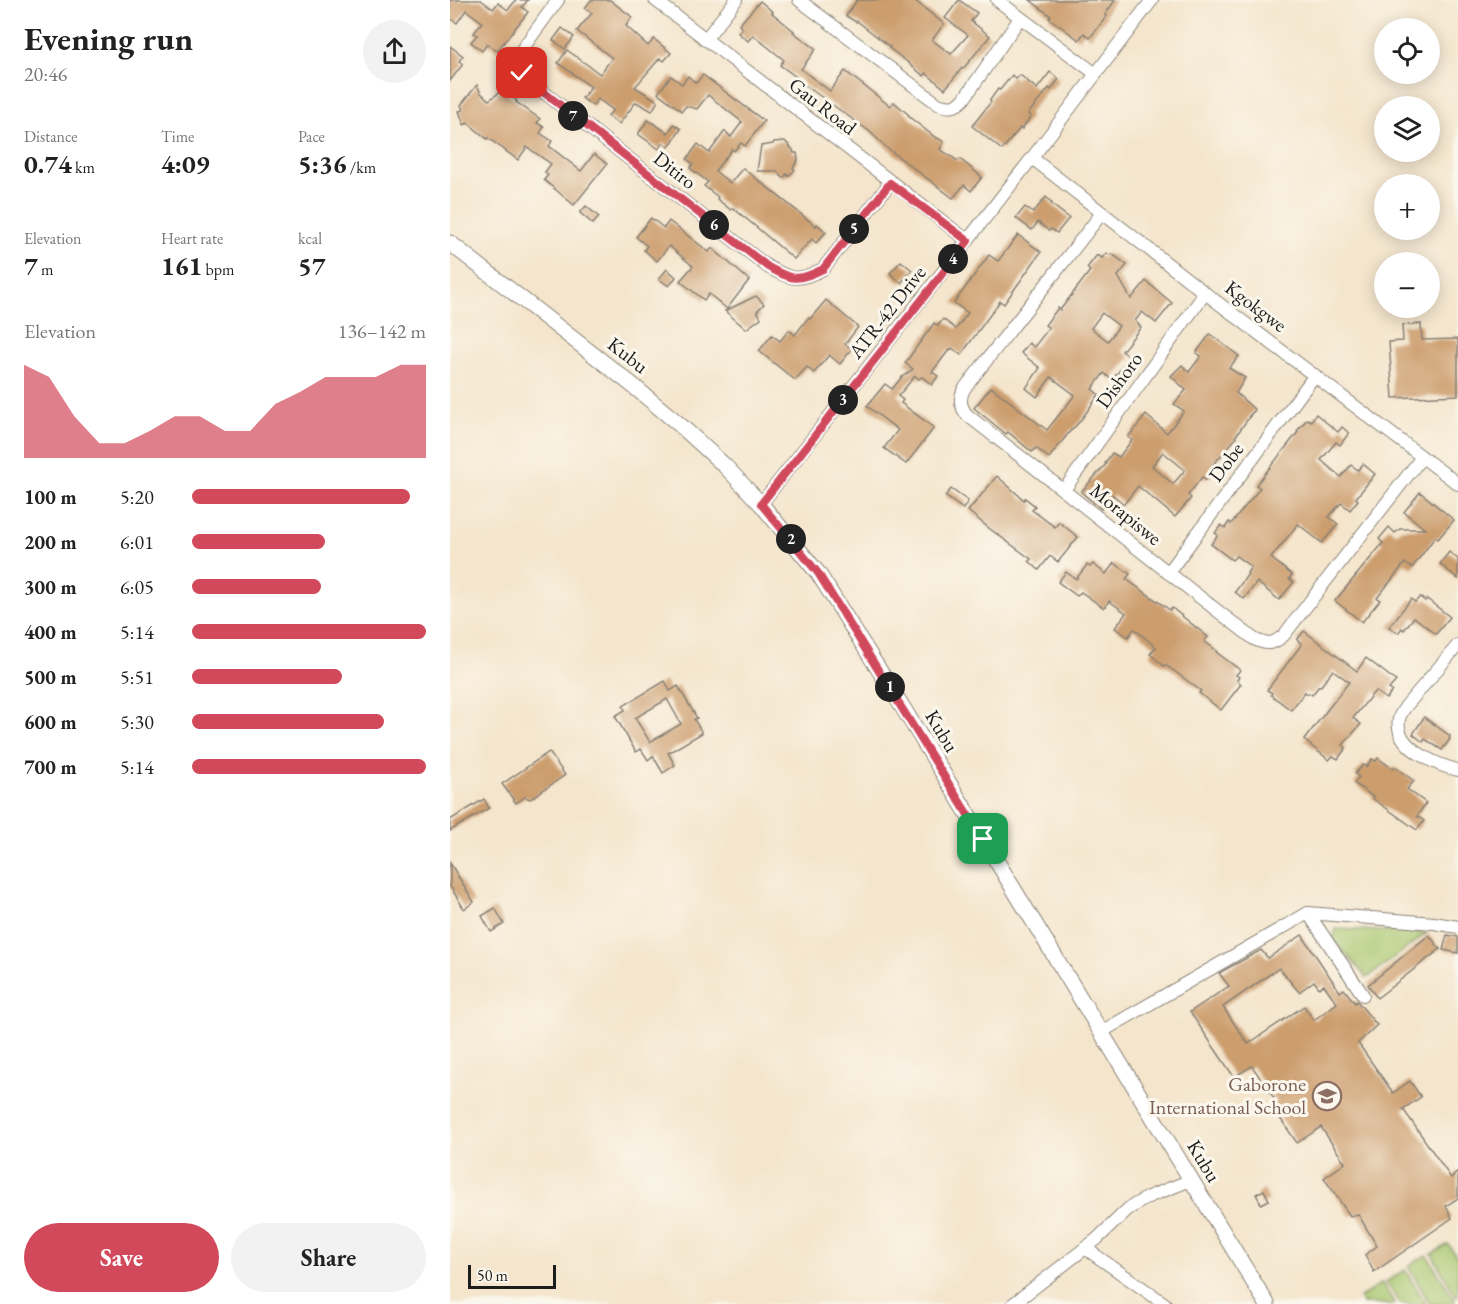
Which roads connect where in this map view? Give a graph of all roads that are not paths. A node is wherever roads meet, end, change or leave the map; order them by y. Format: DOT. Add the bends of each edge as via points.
graph roads {
  1 [pos="558,0"];
  2 [pos="655,0"];
  3 [pos="736,0"];
  4 [pos="799,0"];
  5 [pos="997,0"];
  6 [pos="1152,0"];
  7 [pos="1020,18"];
  8 [pos="705,40"];
  9 [pos="1096,74"];
  10 [pos="1032,158"];
  11 [pos="890,183"];
  12 [pos="1102,213"];
  13 [pos="968,241"];
  14 [pos="450,243"];
  15 [pos="1205,293"];
  16 [pos="1315,375"];
  17 [pos="1422,456"];
  18 [pos="1458,484"];
  19 [pos="1064,489"];
  20 [pos="761,504"];
  21 [pos="1168,573"];
  22 [pos="1458,645"];
  23 [pos="1458,770"];
  24 [pos="1308,913"];
  25 [pos="1458,927"];
  26 [pos="1363,996"];
  27 [pos="1101,1032"];
  28 [pos="1191,1180"];
  29 [pos="1085,1248"];
  30 [pos="1013,1304"];
  31 [pos="1165,1304"];
  32 [pos="1267,1304"];
  1 -- 11 [label="street, Ditiro" via="519,54 522,73 768,267 795,279 823,269"];
  2 -- 8 [label="street, Gau Road"];
  3 -- 8 [label="street"];
  4 -- 7 [label="street" via="939,104 953,107 964,99"];
  5 -- 7 [label="street"];
  6 -- 9 [label="street, ATR-42 Drive"];
  7 -- 9 [label="street"];
  8 -- 11 [label="street, Gau Road"];
  9 -- 10 [label="street, ATR-42 Drive"];
  10 -- 12 [label="street, Kgokgwe"];
  10 -- 13 [label="street, ATR-42 Drive"];
  11 -- 13 [label="street, Gau Road"];
  12 -- 15 [label="street, Kgokgwe"];
  12 -- 19 [label="street, Morapiswe" via="961,394 961,408 967,415"];
  13 -- 20 [label="street, ATR-42 Drive"];
  14 -- 20 [label="main road, Kubu" via="680,425"];
  15 -- 16 [label="street, Kgokgwe"];
  15 -- 19 [label="street, Dishoro"];
  16 -- 17 [label="street, Kgokgwe"];
  16 -- 21 [label="street, Dobe"];
  17 -- 18 [label="street, Kgokgwe"];
  17 -- 21 [label="street, Morapiswe" via="1284,635 1270,644 1254,639"];
  19 -- 21 [label="street, Morapiswe"];
  20 -- 27 [label="main road, Kubu" via="828,589"];
  22 -- 23 [label="street" via="1406,706 1399,728 1406,743 1422,755"];
  24 -- 25 [label="street"];
  24 -- 26 [label="street"];
  24 -- 27 [label="street"];
  27 -- 28 [label="main road, Kubu"];
  28 -- 29 [label="street" via="1128,1209"];
  28 -- 32 [label="main road, Kubu"];
  29 -- 30 [label="street"];
  29 -- 31 [label="street"];
}
